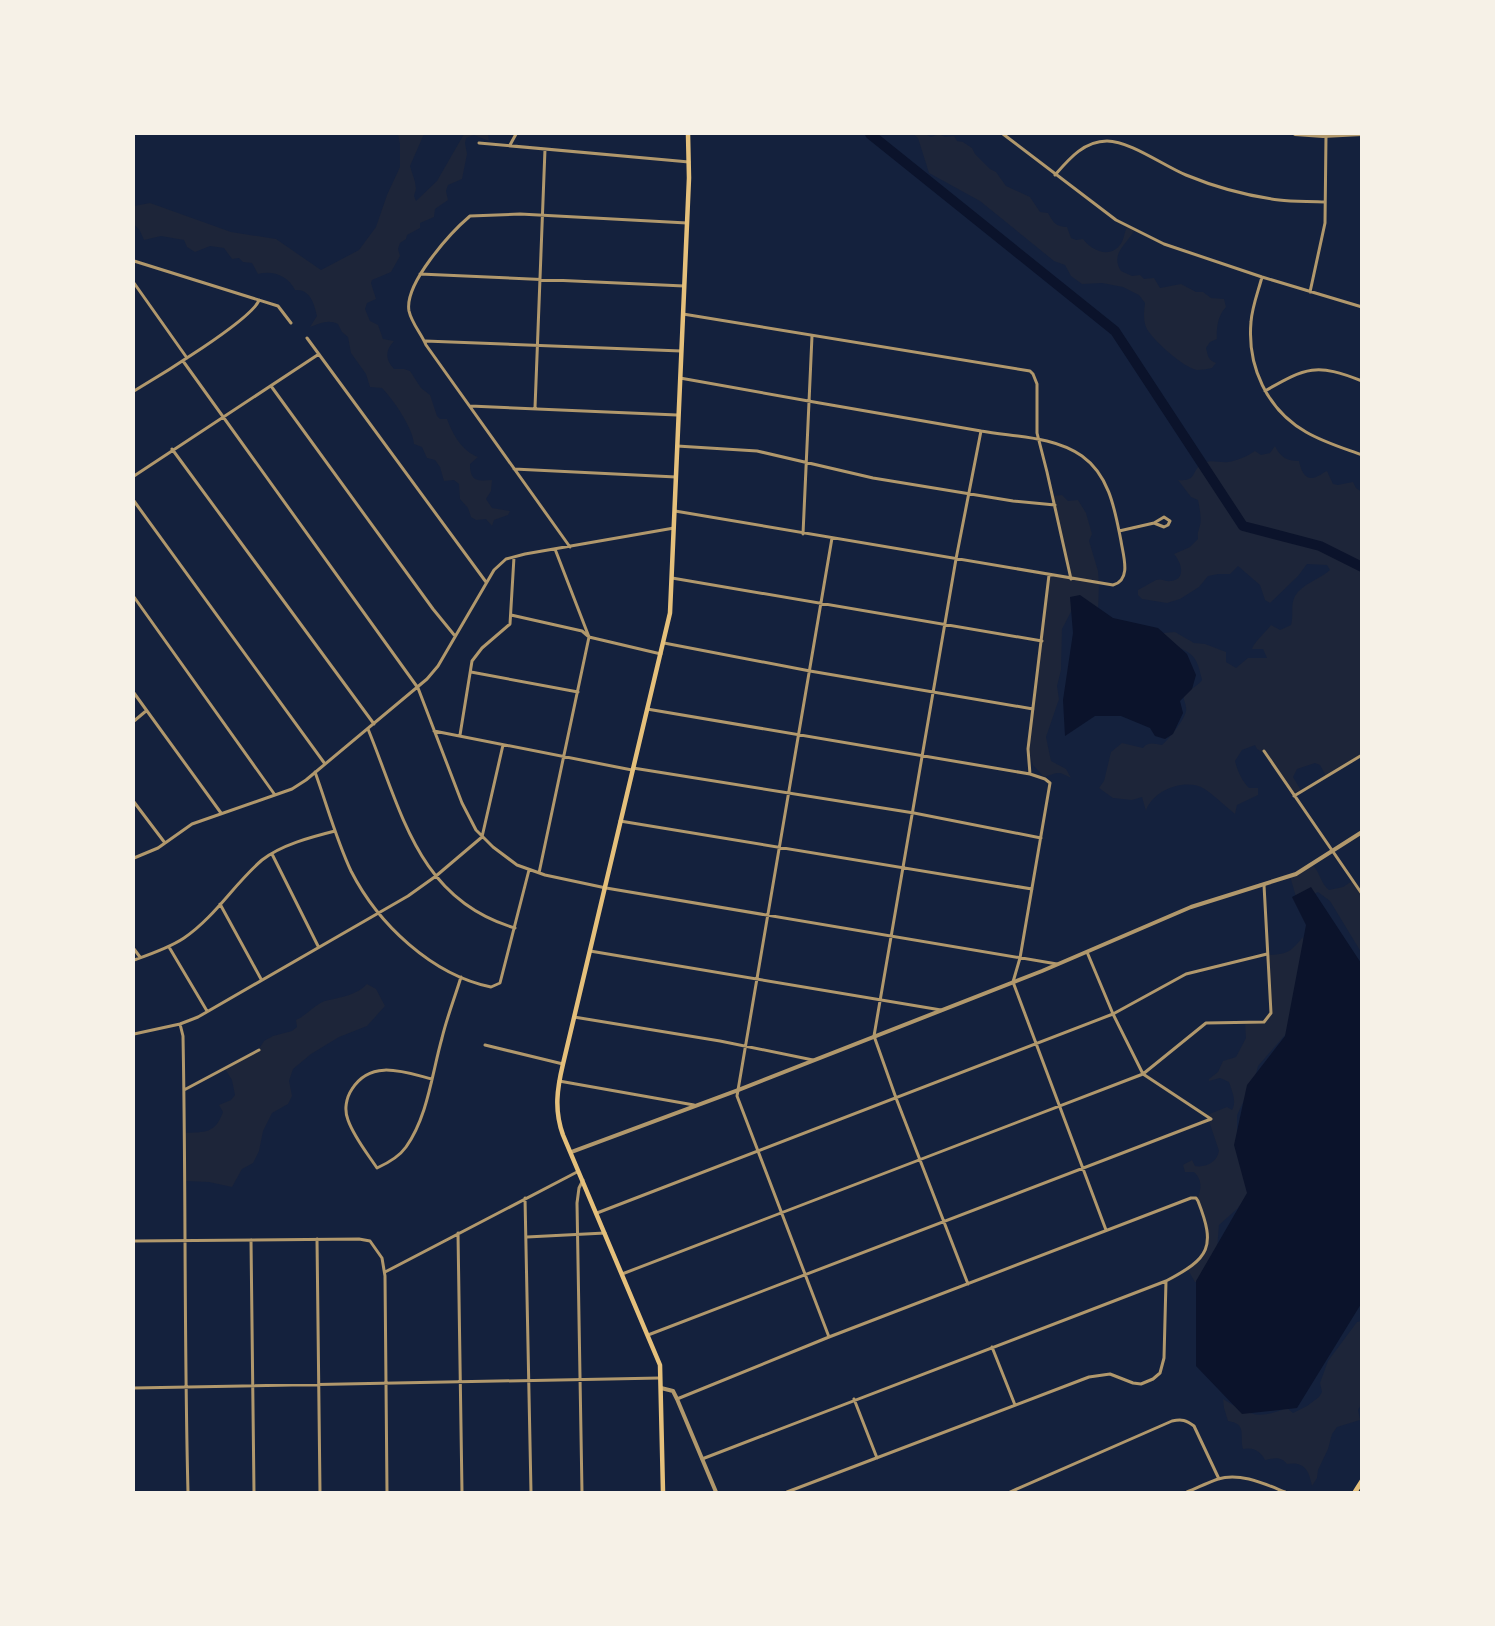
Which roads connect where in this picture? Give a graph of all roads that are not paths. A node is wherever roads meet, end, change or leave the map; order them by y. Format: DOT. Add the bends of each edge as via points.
graph roads {
  1 [pos="516,134"];
  2 [pos="688,134"];
  3 [pos="1003,134"];
  4 [pos="1294,134"];
  5 [pos="1362,134"];
  6 [pos="1326,135"];
  7 [pos="479,143"];
  8 [pos="510,145"];
  9 [pos="545,149"];
  10 [pos="689,162"];
  11 [pos="1055,175"];
  12 [pos="1325,202"];
  13 [pos="542,216"];
  14 [pos="687,223"];
  15 [pos="134,261"];
  16 [pos="420,274"];
  17 [pos="1262,277"];
  18 [pos="540,278"];
  19 [pos="134,283"];
  20 [pos="684,286"];
  21 [pos="1310,292"];
  22 [pos="260,300"];
  23 [pos="1362,307"];
  24 [pos="683,314"];
  25 [pos="291,323"];
  26 [pos="812,336"];
  27 [pos="307,338"];
  28 [pos="424,340"];
  29 [pos="537,345"];
  30 [pos="681,351"];
  31 [pos="319,354"];
  32 [pos="188,358"];
  33 [pos="183,361"];
  34 [pos="680,378"];
  35 [pos="1362,381"];
  36 [pos="272,386"];
  37 [pos="134,391"];
  38 [pos="1265,392"];
  39 [pos="810,402"];
  40 [pos="470,406"];
  41 [pos="535,408"];
  42 [pos="677,415"];
  43 [pos="222,418"];
  44 [pos="981,431"];
  45 [pos="1038,439"];
  46 [pos="677,446"];
  47 [pos="172,449"];
  48 [pos="1362,455"];
  49 [pos="807,462"];
  50 [pos="514,469"];
  51 [pos="134,476"];
  52 [pos="676,477"];
  53 [pos="970,494"];
  54 [pos="134,501"];
  55 [pos="1055,505"];
  56 [pos="675,512"];
  57 [pos="1154,523"];
  58 [pos="675,528"];
  59 [pos="1119,531"];
  60 [pos="803,534"];
  61 [pos="832,538"];
  62 [pos="570,547"];
  63 [pos="555,549"];
  64 [pos="514,556"];
  65 [pos="957,559"];
  66 [pos="1049,575"];
  67 [pos="672,578"];
  68 [pos="1071,579"];
  69 [pos="486,582"];
  70 [pos="134,597"];
  71 [pos="821,604"];
  72 [pos="511,615"];
  73 [pos="945,625"];
  74 [pos="455,636"];
  75 [pos="589,637"];
  76 [pos="1042,641"];
  77 [pos="663,643"];
  78 [pos="661,654"];
  79 [pos="810,671"];
  80 [pos="471,672"];
  81 [pos="418,688"];
  82 [pos="578,692"];
  83 [pos="933,692"];
  84 [pos="134,693"];
  85 [pos="1033,708"];
  86 [pos="647,709"];
  87 [pos="146,711"];
  88 [pos="134,721"];
  89 [pos="374,724"];
  90 [pos="368,729"];
  91 [pos="434,731"];
  92 [pos="799,734"];
  93 [pos="459,735"];
  94 [pos="503,745"];
  95 [pos="1264,751"];
  96 [pos="1362,755"];
  97 [pos="564,756"];
  98 [pos="922,757"];
  99 [pos="325,764"];
  100 [pos="633,769"];
  101 [pos="315,772"];
  102 [pos="1030,774"];
  103 [pos="789,793"];
  104 [pos="275,795"];
  105 [pos="1294,796"];
  106 [pos="134,802"];
  107 [pos="221,813"];
  108 [pos="914,813"];
  109 [pos="620,821"];
  110 [pos="335,831"];
  111 [pos="1362,832"];
  112 [pos="483,837"];
  113 [pos="1041,838"];
  114 [pos="165,843"];
  115 [pos="780,848"];
  116 [pos="1333,851"];
  117 [pos="272,854"];
  118 [pos="134,858"];
  119 [pos="903,868"];
  120 [pos="529,870"];
  121 [pos="539,873"];
  122 [pos="436,876"];
  123 [pos="1264,885"];
  124 [pos="606,888"];
  125 [pos="1032,889"];
  126 [pos="1362,894"];
  127 [pos="219,904"];
  128 [pos="378,913"];
  129 [pos="768,915"];
  130 [pos="515,928"];
  131 [pos="892,936"];
  132 [pos="318,946"];
  133 [pos="169,947"];
  134 [pos="134,949"];
  135 [pos="590,951"];
  136 [pos="1087,952"];
  137 [pos="1267,954"];
  138 [pos="140,957"];
  139 [pos="1020,958"];
  140 [pos="134,960"];
  141 [pos="1059,964"];
  142 [pos="461,976"];
  143 [pos="261,979"];
  144 [pos="757,980"];
  145 [pos="1013,982"];
  146 [pos="881,1000"];
  147 [pos="942,1010"];
  148 [pos="207,1011"];
  149 [pos="1113,1014"];
  150 [pos="574,1017"];
  151 [pos="180,1024"];
  152 [pos="134,1034"];
  153 [pos="874,1036"];
  154 [pos="1035,1044"];
  155 [pos="485,1045"];
  156 [pos="746,1046"];
  157 [pos="259,1050"];
  158 [pos="813,1060"];
  159 [pos="563,1064"];
  160 [pos="1143,1074"];
  161 [pos="432,1079"];
  162 [pos="559,1082"];
  163 [pos="184,1090"];
  164 [pos="738,1090"];
  165 [pos="896,1098"];
  166 [pos="694,1105"];
  167 [pos="1059,1106"];
  168 [pos="757,1150"];
  169 [pos="571,1152"];
  170 [pos="919,1160"];
  171 [pos="1083,1168"];
  172 [pos="579,1171"];
  173 [pos="583,1180"];
  174 [pos="525,1198"];
  175 [pos="780,1213"];
  176 [pos="597,1214"];
  177 [pos="943,1222"];
  178 [pos="1106,1230"];
  179 [pos="458,1233"];
  180 [pos="605,1233"];
  181 [pos="578,1235"];
  182 [pos="526,1237"];
  183 [pos="317,1239"];
  184 [pos="251,1240"];
  185 [pos="186,1241"];
  186 [pos="134,1242"];
  187 [pos="385,1272"];
  188 [pos="622,1274"];
  189 [pos="804,1275"];
  190 [pos="1166,1281"];
  191 [pos="968,1284"];
  192 [pos="648,1335"];
  193 [pos="829,1337"];
  194 [pos="992,1347"];
  195 [pos="661,1378"];
  196 [pos="580,1380"];
  197 [pos="529,1381"];
  198 [pos="461,1383"];
  199 [pos="386,1384"];
  200 [pos="320,1385"];
  201 [pos="254,1386"];
  202 [pos="187,1387"];
  203 [pos="134,1388"];
  204 [pos="661,1388"];
  205 [pos="677,1399"];
  206 [pos="854,1399"];
  207 [pos="1015,1405"];
  208 [pos="877,1458"];
  209 [pos="702,1459"];
  210 [pos="1218,1479"];
  211 [pos="1361,1484"];
  212 [pos="188,1492"];
  213 [pos="254,1492"];
  214 [pos="320,1492"];
  215 [pos="387,1492"];
  216 [pos="462,1492"];
  217 [pos="531,1492"];
  218 [pos="582,1492"];
  219 [pos="663,1492"];
  220 [pos="716,1492"];
  221 [pos="788,1492"];
  222 [pos="1010,1492"];
  223 [pos="1187,1492"];
  224 [pos="1285,1492"];
  225 [pos="1355,1492"];
  1 -- 8 [label="street"];
  2 -- 10 [label="main road"];
  3 -- 11 [label="street"];
  4 -- 6 [label="street"];
  5 -- 6 [label="street"];
  6 -- 12 [label="street"];
  7 -- 8 [label="street"];
  8 -- 9 [label="street"];
  9 -- 10 [label="street"];
  9 -- 13 [label="street"];
  10 -- 14 [label="main road"];
  11 -- 12 [label="street" via="1081,149 1109,141 1127,145 1187,176 1232,190 1279,200"];
  11 -- 17 [label="street" via="1116,220 1164,244"];
  12 -- 21 [label="street" via="1325,223"];
  13 -- 14 [label="street"];
  13 -- 16 [label="street" via="470,216"];
  13 -- 18 [label="street"];
  14 -- 20 [label="main road"];
  15 -- 22 [label="street"];
  16 -- 18 [label="street"];
  16 -- 28 [label="street" via="408,302 411,318"];
  17 -- 21 [label="street"];
  17 -- 38 [label="street" via="1251,321 1251,351"];
  18 -- 20 [label="street"];
  18 -- 29 [label="street"];
  19 -- 32 [label="street"];
  20 -- 24 [label="main road"];
  21 -- 23 [label="street"];
  22 -- 25 [label="street" via="278,306"];
  22 -- 32 [label="street" via="256,308"];
  24 -- 26 [label="street"];
  24 -- 30 [label="main road"];
  26 -- 39 [label="street"];
  26 -- 45 [label="street" via="1030,371 1037,384"];
  27 -- 31 [label="street"];
  28 -- 29 [label="street"];
  28 -- 40 [label="street"];
  29 -- 30 [label="street"];
  29 -- 41 [label="street"];
  30 -- 34 [label="main road"];
  31 -- 36 [label="street"];
  31 -- 69 [label="street"];
  32 -- 33 [label="street"];
  33 -- 37 [label="street"];
  33 -- 43 [label="street"];
  34 -- 39 [label="street"];
  34 -- 42 [label="main road"];
  35 -- 38 [label="street" via="1316,369"];
  36 -- 43 [label="street"];
  36 -- 74 [label="street"];
  38 -- 48 [label="street" via="1282,414 1305,432"];
  39 -- 44 [label="street"];
  39 -- 49 [label="street"];
  40 -- 41 [label="street"];
  40 -- 50 [label="street"];
  41 -- 42 [label="street"];
  42 -- 46 [label="main road"];
  43 -- 47 [label="street"];
  43 -- 81 [label="street"];
  44 -- 45 [label="street"];
  44 -- 53 [label="street"];
  45 -- 55 [label="street"];
  45 -- 59 [label="street" via="1067,447 1097,470 1106,483"];
  46 -- 49 [label="street" via="757,451"];
  46 -- 52 [label="main road"];
  47 -- 51 [label="street"];
  47 -- 89 [label="street"];
  49 -- 53 [label="street"];
  49 -- 60 [label="street"];
  50 -- 52 [label="street"];
  50 -- 62 [label="street"];
  52 -- 56 [label="main road"];
  53 -- 55 [label="street"];
  53 -- 65 [label="street"];
  54 -- 99 [label="street"];
  55 -- 68 [label="street"];
  56 -- 58 [label="main road"];
  56 -- 60 [label="street"];
  57 -- 57 [label="street" via="1164,517 1170,521 1164,527"];
  57 -- 59 [label="street"];
  58 -- 62 [label="street"];
  58 -- 67 [label="main road"];
  59 -- 68 [label="street" via="1125,567 1118,584"];
  60 -- 61 [label="street"];
  61 -- 65 [label="street"];
  61 -- 71 [label="street"];
  62 -- 63 [label="street"];
  63 -- 64 [label="street"];
  63 -- 75 [label="street"];
  64 -- 69 [label="street" via="502,562"];
  64 -- 72 [label="street"];
  65 -- 66 [label="street"];
  65 -- 73 [label="street"];
  66 -- 68 [label="street"];
  66 -- 76 [label="street"];
  67 -- 71 [label="street"];
  67 -- 77 [label="main road"];
  69 -- 74 [label="street"];
  70 -- 104 [label="street"];
  71 -- 73 [label="street"];
  71 -- 79 [label="street"];
  72 -- 75 [label="street" via="582,631"];
  72 -- 80 [label="street" via="510,624 475,655"];
  73 -- 76 [label="street"];
  73 -- 83 [label="street"];
  74 -- 81 [label="street" via="438,666"];
  75 -- 78 [label="street"];
  75 -- 82 [label="street"];
  76 -- 85 [label="street"];
  77 -- 78 [label="main road"];
  77 -- 79 [label="street"];
  78 -- 86 [label="main road"];
  79 -- 83 [label="street"];
  79 -- 92 [label="street"];
  80 -- 82 [label="street"];
  80 -- 93 [label="street"];
  81 -- 89 [label="street"];
  81 -- 91 [label="street"];
  82 -- 97 [label="street"];
  83 -- 85 [label="street"];
  83 -- 98 [label="street"];
  84 -- 87 [label="street"];
  85 -- 102 [label="street" via="1028,749"];
  86 -- 92 [label="street"];
  86 -- 100 [label="main road"];
  87 -- 88 [label="street"];
  87 -- 107 [label="street"];
  89 -- 90 [label="street"];
  90 -- 99 [label="street"];
  90 -- 122 [label="street" via="412,840"];
  91 -- 93 [label="street"];
  91 -- 112 [label="street" via="462,803"];
  92 -- 98 [label="street"];
  92 -- 103 [label="street"];
  93 -- 94 [label="street"];
  94 -- 97 [label="street"];
  94 -- 112 [label="street"];
  95 -- 105 [label="street"];
  96 -- 105 [label="street"];
  97 -- 100 [label="street"];
  97 -- 121 [label="street"];
  98 -- 102 [label="street"];
  98 -- 108 [label="street"];
  99 -- 101 [label="street"];
  100 -- 103 [label="street"];
  100 -- 109 [label="main road"];
  101 -- 104 [label="street" via="292,789"];
  101 -- 110 [label="street"];
  102 -- 113 [label="street" via="1050,783"];
  103 -- 108 [label="street"];
  103 -- 115 [label="street"];
  104 -- 107 [label="street"];
  105 -- 116 [label="street"];
  106 -- 114 [label="street"];
  107 -- 114 [label="street" via="187,826"];
  108 -- 113 [label="street"];
  108 -- 119 [label="street"];
  109 -- 115 [label="street"];
  109 -- 124 [label="main road"];
  110 -- 117 [label="street"];
  110 -- 128 [label="street" via="351,871"];
  111 -- 116 [label="street"];
  112 -- 120 [label="street"];
  112 -- 122 [label="street"];
  113 -- 125 [label="street"];
  114 -- 118 [label="street"];
  115 -- 119 [label="street"];
  115 -- 129 [label="street"];
  116 -- 123 [label="street" via="1307,868"];
  116 -- 126 [label="street"];
  117 -- 127 [label="street"];
  117 -- 132 [label="street"];
  119 -- 125 [label="street"];
  119 -- 131 [label="street"];
  120 -- 121 [label="street"];
  120 -- 130 [label="street"];
  121 -- 124 [label="street"];
  122 -- 128 [label="street"];
  122 -- 130 [label="street" via="464,904 489,920"];
  123 -- 136 [label="street" via="1191,907"];
  123 -- 137 [label="street"];
  124 -- 129 [label="street"];
  124 -- 135 [label="main road"];
  125 -- 139 [label="street"];
  127 -- 133 [label="street"];
  127 -- 143 [label="street"];
  128 -- 132 [label="street"];
  128 -- 142 [label="street" via="427,958"];
  129 -- 131 [label="street"];
  129 -- 144 [label="street"];
  130 -- 142 [label="street" via="502,980 495,987"];
  131 -- 139 [label="street"];
  131 -- 146 [label="street"];
  132 -- 143 [label="street"];
  133 -- 138 [label="street"];
  133 -- 148 [label="street"];
  134 -- 138 [label="street"];
  135 -- 144 [label="street"];
  135 -- 150 [label="main road"];
  136 -- 141 [label="street"];
  136 -- 149 [label="street"];
  137 -- 149 [label="street" via="1186,974"];
  137 -- 160 [label="street" via="1271,1013 1264,1022 1206,1023"];
  138 -- 140 [label="street"];
  139 -- 141 [label="street"];
  139 -- 145 [label="street"];
  141 -- 145 [label="street"];
  142 -- 161 [label="street"];
  143 -- 148 [label="street"];
  144 -- 146 [label="street"];
  144 -- 156 [label="street"];
  145 -- 147 [label="street"];
  145 -- 154 [label="street"];
  146 -- 147 [label="street"];
  146 -- 153 [label="street"];
  147 -- 153 [label="street"];
  148 -- 151 [label="street"];
  149 -- 154 [label="street"];
  149 -- 160 [label="street"];
  150 -- 156 [label="street"];
  150 -- 159 [label="main road"];
  151 -- 152 [label="street"];
  151 -- 163 [label="street"];
  153 -- 158 [label="street"];
  153 -- 165 [label="street"];
  154 -- 165 [label="street"];
  154 -- 167 [label="street"];
  155 -- 159 [label="street"];
  156 -- 158 [label="street"];
  156 -- 164 [label="street"];
  157 -- 163 [label="street"];
  158 -- 164 [label="street"];
  159 -- 162 [label="main road"];
  160 -- 167 [label="street"];
  160 -- 171 [label="street" via="1211,1119"];
  161 -- 161 [label="street" via="420,1119 406,1147 377,1168 348,1122 350,1092 370,1073 381,1070 394,1069"];
  162 -- 166 [label="street"];
  162 -- 169 [label="main road" via="559,1121"];
  163 -- 185 [label="street"];
  164 -- 166 [label="street"];
  164 -- 168 [label="street"];
  165 -- 168 [label="street"];
  165 -- 170 [label="street"];
  166 -- 169 [label="street"];
  167 -- 170 [label="street"];
  167 -- 171 [label="street"];
  168 -- 175 [label="street"];
  168 -- 176 [label="street"];
  169 -- 172 [label="main road"];
  170 -- 175 [label="street"];
  170 -- 177 [label="street"];
  171 -- 177 [label="street"];
  171 -- 178 [label="street"];
  172 -- 173 [label="main road"];
  172 -- 174 [label="street"];
  173 -- 176 [label="main road"];
  173 -- 181 [label="street" via="578,1197"];
  174 -- 179 [label="street"];
  174 -- 182 [label="street"];
  175 -- 188 [label="street"];
  175 -- 189 [label="street"];
  176 -- 180 [label="main road"];
  177 -- 189 [label="street"];
  177 -- 191 [label="street"];
  178 -- 190 [label="street" via="1196,1198 1209,1232 1206,1248 1193,1265"];
  178 -- 191 [label="street"];
  179 -- 187 [label="street"];
  179 -- 198 [label="street"];
  180 -- 181 [label="street"];
  180 -- 188 [label="main road"];
  181 -- 182 [label="street"];
  181 -- 196 [label="street"];
  182 -- 197 [label="street"];
  183 -- 184 [label="street"];
  183 -- 187 [label="street" via="370,1241 382,1258"];
  183 -- 200 [label="street"];
  184 -- 185 [label="street"];
  184 -- 201 [label="street"];
  185 -- 186 [label="street"];
  185 -- 202 [label="street"];
  187 -- 199 [label="street"];
  188 -- 192 [label="main road"];
  189 -- 192 [label="street"];
  189 -- 193 [label="street"];
  190 -- 194 [label="street"];
  190 -- 207 [label="street" via="1164,1358 1157,1376 1138,1384 1099,1374"];
  191 -- 193 [label="street"];
  192 -- 195 [label="main road"];
  193 -- 205 [label="street"];
  194 -- 206 [label="street"];
  194 -- 207 [label="street"];
  195 -- 196 [label="street"];
  195 -- 204 [label="main road"];
  196 -- 197 [label="street"];
  196 -- 218 [label="street"];
  197 -- 198 [label="street"];
  197 -- 217 [label="street"];
  198 -- 199 [label="street"];
  198 -- 216 [label="street"];
  199 -- 200 [label="street"];
  199 -- 215 [label="street"];
  200 -- 201 [label="street"];
  200 -- 214 [label="street"];
  201 -- 202 [label="street"];
  201 -- 213 [label="street"];
  202 -- 203 [label="street"];
  202 -- 212 [label="street"];
  204 -- 205 [label="street" via="672,1391"];
  204 -- 219 [label="main road"];
  205 -- 209 [label="street"];
  206 -- 208 [label="street"];
  206 -- 209 [label="street"];
  207 -- 208 [label="street"];
  208 -- 221 [label="street"];
  209 -- 220 [label="street"];
  210 -- 222 [label="street" via="1194,1426 1181,1420"];
  210 -- 223 [label="street"];
  210 -- 224 [label="street" via="1244,1478"];
  211 -- 225 [label="main road"];
}
